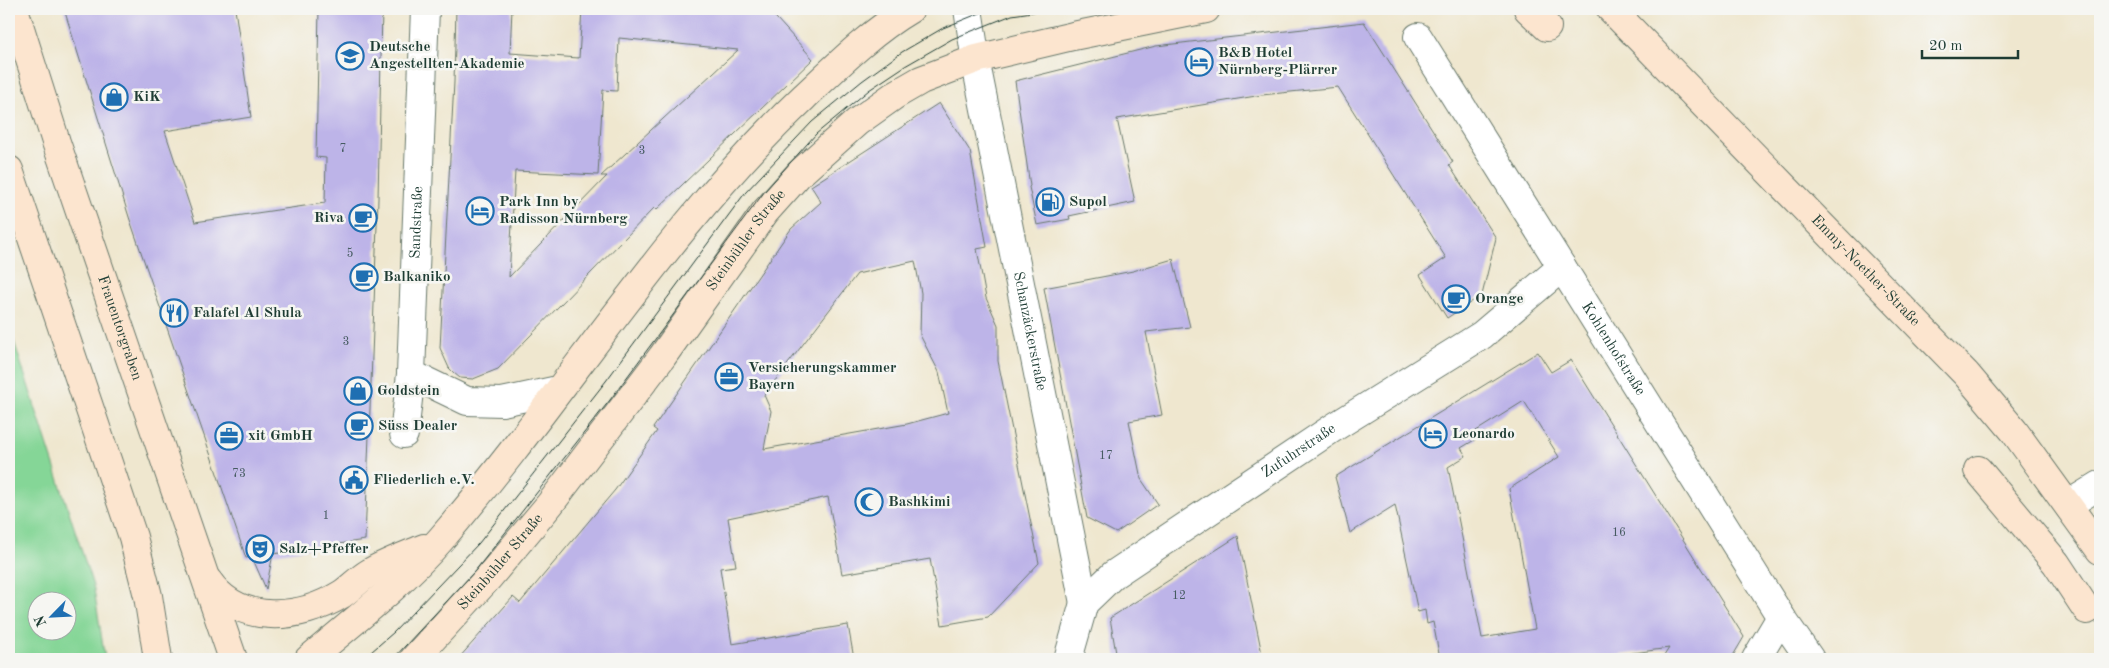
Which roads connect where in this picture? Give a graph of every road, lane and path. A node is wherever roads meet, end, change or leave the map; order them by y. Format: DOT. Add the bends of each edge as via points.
graph roads {
  1 [pos="14,9"];
  2 [pos="425,9"];
  3 [pos="910,9"];
  4 [pos="968,9"];
  5 [pos="1206,9"];
  6 [pos="1528,9"];
  7 [pos="1611,9"];
  8 [pos="1547,27"];
  9 [pos="1418,37"];
  10 [pos="976,58"];
  11 [pos="9,170"];
  12 [pos="1562,267"];
  13 [pos="411,374"];
  14 [pos="558,390"];
  15 [pos="404,434"];
  16 [pos="1978,470"];
  17 [pos="2100,485"];
  18 [pos="2069,504"];
  19 [pos="439,541"];
  20 [pos="2100,550"];
  21 [pos="206,578"];
  22 [pos="1084,603"];
  23 [pos="2087,610"];
  24 [pos="1781,617"];
  25 [pos="231,652"];
  26 [pos="158,659"];
  27 [pos="309,659"];
  28 [pos="414,659"];
  29 [pos="1068,659"];
  30 [pos="1756,659"];
  31 [pos="1810,659"];
  1 -- 21 [label="main road, Frauentorgraben"];
  2 -- 13 [label="street, Sandstraße"];
  3 -- 14 [label="main road" via="853,52 727,175"];
  4 -- 10 [label="street, Schanzäckerstraße"];
  5 -- 10 [label="main road, Steinbühler Straße"];
  6 -- 8 [label="main road"];
  7 -- 18 [label="main road, Emmy-Noether-Straße" via="1966,374"];
  9 -- 12 [label="street, Kohlenhofstraße"];
  10 -- 22 [label="street, Schanzäckerstraße"];
  10 -- 28 [label="main road, Steinbühler Straße" via="933,74 895,95 857,122 799,174 749,233 662,357 550,504"];
  11 -- 26 [label="main road" via="132,537 148,596"];
  12 -- 22 [label="street, Zufuhrstraße" via="1482,335 1333,428 1113,575"];
  12 -- 24 [label="street, Kohlenhofstraße"];
  13 -- 14 [label="street" via="467,401 502,402"];
  13 -- 15 [label="street, Sandstraße"];
  14 -- 19 [label="main road"];
  16 -- 23 [label="main road" via="2056,563"];
  17 -- 18 [label="street"];
  18 -- 20 [label="main road, Emmy-Noether-Straße"];
  19 -- 21 [label="main road" via="369,573 331,600 291,613 253,613 237,608 217,594"];
  19 -- 27 [label="main road" via="396,585"];
  21 -- 25 [label="main road, Frauentorgraben"];
  22 -- 29 [label="street"];
  24 -- 30 [label="street"];
  24 -- 31 [label="street, Kohlenhofstraße"];
}
